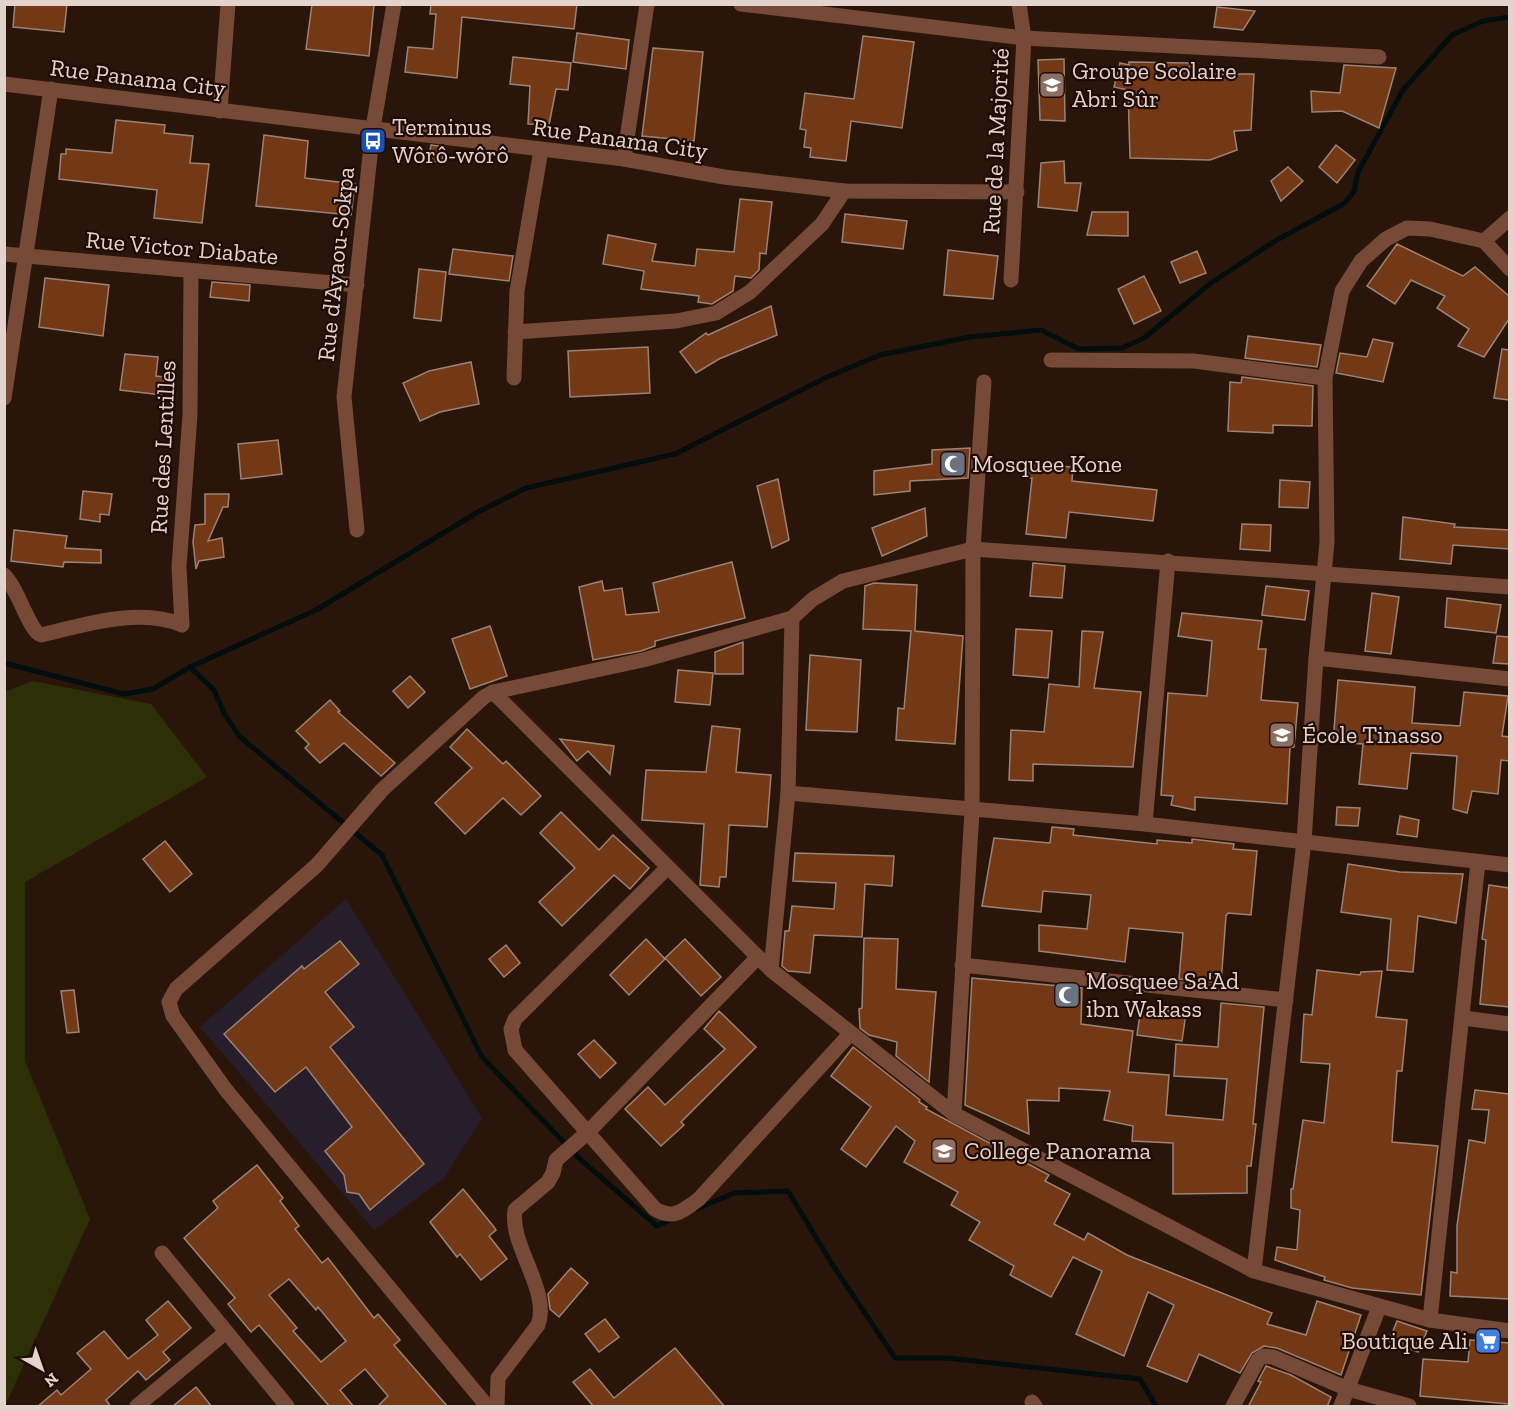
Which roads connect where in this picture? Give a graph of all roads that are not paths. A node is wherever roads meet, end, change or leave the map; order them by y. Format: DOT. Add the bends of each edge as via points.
graph roads {
  1 [pos="228,4"];
  2 [pos="394,4"];
  3 [pos="647,4"];
  4 [pos="741,4"];
  5 [pos="1019,4"];
  6 [pos="1024,38"];
  7 [pos="1379,57"];
  8 [pos="4,84"];
  9 [pos="51,89"];
  10 [pos="220,111"];
  11 [pos="373,128"];
  12 [pos="541,150"];
  13 [pos="624,159"];
  14 [pos="844,191"];
  15 [pos="1017,192"];
  16 [pos="1509,218"];
  17 [pos="1484,241"];
  18 [pos="4,254"];
  19 [pos="26,256"];
  20 [pos="1509,269"];
  21 [pos="191,271"];
  22 [pos="1011,280"];
  23 [pos="357,285"];
  24 [pos="515,332"];
  25 [pos="1051,360"];
  26 [pos="514,378"];
  27 [pos="1325,378"];
  28 [pos="984,382"];
  29 [pos="4,398"];
  30 [pos="357,530"];
  31 [pos="973,549"];
  32 [pos="1168,561"];
  33 [pos="1325,573"];
  34 [pos="4,575"];
  35 [pos="1509,587"];
  36 [pos="792,618"];
  37 [pos="1316,657"];
  38 [pos="1509,679"];
  39 [pos="493,692"];
  40 [pos="788,793"];
  41 [pos="972,811"];
  42 [pos="1145,824"];
  43 [pos="1304,841"];
  44 [pos="1478,862"];
  45 [pos="1509,865"];
  46 [pos="667,868"];
  47 [pos="758,957"];
  48 [pos="962,965"];
  49 [pos="771,970"];
  50 [pos="1286,1000"];
  51 [pos="1463,1018"];
  52 [pos="1509,1024"];
  53 [pos="850,1034"];
  54 [pos="954,1114"];
  55 [pos="588,1131"];
  56 [pos="162,1253"];
  57 [pos="1254,1271"];
  58 [pos="1378,1307"];
  59 [pos="1430,1320"];
  60 [pos="1509,1331"];
  61 [pos="226,1332"];
  62 [pos="1348,1389"];
  63 [pos="137,1407"];
  64 [pos="287,1407"];
  65 [pos="487,1407"];
  66 [pos="497,1407"];
  67 [pos="1233,1407"];
  68 [pos="1341,1407"];
  69 [pos="1409,1407"];
  1 -- 10 [label="street"];
  2 -- 11 [label="street, Rue d'Ayaou-Sokpa"];
  3 -- 13 [label="street"];
  4 -- 6 [label="street"];
  5 -- 6 [label="street, Rue de la Majorité"];
  6 -- 7 [label="street"];
  6 -- 15 [label="street, Rue de la Majorité"];
  8 -- 9 [label="street, Rue Panama City"];
  9 -- 10 [label="street, Rue Panama City"];
  9 -- 19 [label="street"];
  10 -- 11 [label="street, Rue Panama City"];
  11 -- 12 [label="street, Rue Panama City"];
  11 -- 23 [label="street, Rue d'Ayaou-Sokpa"];
  12 -- 13 [label="street, Rue Panama City"];
  12 -- 24 [label="street" via="517,291"];
  13 -- 14 [label="street, Rue Panama City" via="724,177"];
  14 -- 15 [label="street, Rue Panama City"];
  14 -- 24 [label="street" via="822,225 750,291 716,313 676,321"];
  15 -- 22 [label="street, Rue de la Majorité"];
  16 -- 17 [label="street"];
  17 -- 20 [label="street"];
  17 -- 27 [label="street" via="1407,228 1386,238 1361,261 1341,291"];
  18 -- 19 [label="street, Rue Victor Diabate"];
  19 -- 21 [label="street, Rue Victor Diabate"];
  19 -- 29 [label="street"];
  21 -- 23 [label="street, Rue Victor Diabate"];
  21 -- 34 [label="street, Rue des Lentilles" via="190,415 179,567 182,625 166,618 140,617 36,633 19,595"];
  23 -- 30 [label="street, Rue d'Ayaou-Sokpa" via="344,397"];
  24 -- 26 [label="street"];
  25 -- 27 [label="street" via="1194,360"];
  27 -- 33 [label="street"];
  28 -- 31 [label="street"];
  31 -- 32 [label="street"];
  31 -- 36 [label="street" via="843,581 813,599"];
  31 -- 41 [label="street"];
  32 -- 33 [label="street"];
  32 -- 42 [label="street"];
  33 -- 35 [label="street"];
  33 -- 37 [label="street"];
  36 -- 39 [label="street" via="643,660"];
  36 -- 40 [label="street"];
  37 -- 38 [label="street"];
  37 -- 43 [label="street"];
  39 -- 46 [label="street"];
  39 -- 65 [label="street" via="382,790 317,865 176,988 169,1002 172,1016 226,1090"];
  40 -- 41 [label="street"];
  40 -- 49 [label="street"];
  41 -- 42 [label="street"];
  41 -- 48 [label="street"];
  42 -- 43 [label="street"];
  43 -- 44 [label="street"];
  43 -- 50 [label="street"];
  44 -- 45 [label="street"];
  44 -- 51 [label="street"];
  46 -- 47 [label="street"];
  46 -- 55 [label="street" via="516,1019 511,1029 515,1050"];
  47 -- 49 [label="street"];
  47 -- 55 [label="street"];
  48 -- 50 [label="street"];
  48 -- 54 [label="street"];
  49 -- 53 [label="street"];
  50 -- 57 [label="street"];
  51 -- 52 [label="street"];
  51 -- 59 [label="street"];
  53 -- 54 [label="street"];
  53 -- 55 [label="street" via="699,1199 675,1215 655,1209"];
  54 -- 57 [label="street"];
  55 -- 66 [label="street" via="556,1160 554,1173 542,1189 515,1210 526,1263 540,1299 541,1317 498,1378"];
  56 -- 61 [label="street"];
  57 -- 58 [label="street"];
  58 -- 59 [label="street"];
  58 -- 62 [label="street"];
  59 -- 60 [label="street"];
  61 -- 63 [label="street"];
  61 -- 64 [label="street"];
  62 -- 67 [label="street" via="1263,1356"];
  62 -- 68 [label="street"];
  62 -- 69 [label="street"];
}
